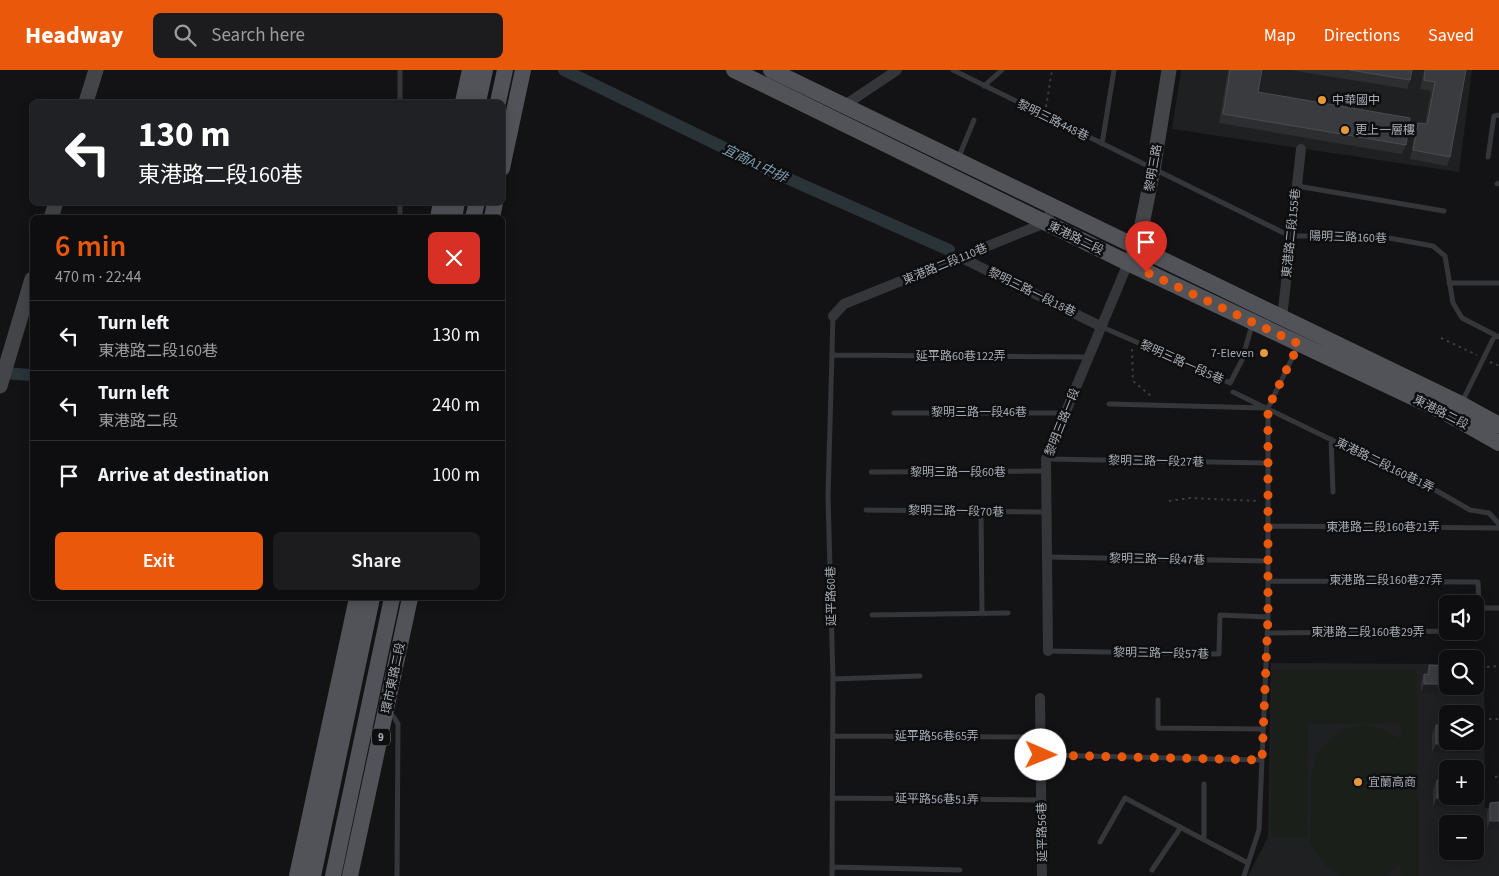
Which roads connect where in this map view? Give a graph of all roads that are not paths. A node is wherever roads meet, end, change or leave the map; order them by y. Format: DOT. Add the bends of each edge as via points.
graph roads {
  1 [pos="96,70"];
  2 [pos="400,70"];
  3 [pos="470,70"];
  4 [pos="485,70"];
  5 [pos="505,70"];
  6 [pos="524,70"];
  7 [pos="734,70"];
  8 [pos="771,70"];
  9 [pos="897,70"];
  10 [pos="953,70"];
  11 [pos="1002,70"];
  12 [pos="1114,70"];
  13 [pos="1169,70"];
  14 [pos="984,86"];
  15 [pos="87,100"];
  16 [pos="400,100"];
  17 [pos="463,100"];
  18 [pos="478,100"];
  19 [pos="498,100"];
  20 [pos="844,106"];
  21 [pos="1499,115"];
  22 [pos="827,116"];
  23 [pos="974,120"];
  24 [pos="1102,144"];
  25 [pos="1301,149"];
  26 [pos="505,155"];
  27 [pos="1488,157"];
  28 [pos="958,161"];
  29 [pos="1153,170"];
  30 [pos="1296,186"];
  31 [pos="1053,207"];
  32 [pos="1444,211"];
  33 [pos="1045,223"];
  34 [pos="1290,236"];
  35 [pos="1137,249"];
  36 [pos="962,258"];
  37 [pos="1128,263"];
  38 [pos="1499,283"];
  39 [pos="1450,284"];
  40 [pos="30,286"];
  41 [pos="833,316"];
  42 [pos="1277,319"];
  43 [pos="1257,322"];
  44 [pos="1102,327"];
  45 [pos="1497,336"];
  46 [pos="1299,344"];
  47 [pos="833,355"];
  48 [pos="1089,357"];
  49 [pos="0,386"];
  50 [pos="1233,392"];
  51 [pos="1109,404"];
  52 [pos="1461,404"];
  53 [pos="1268,408"];
  54 [pos="894,413"];
  55 [pos="1064,413"];
  56 [pos="1499,425"];
  57 [pos="1331,439"];
  58 [pos="1499,443"];
  59 [pos="1046,459"];
  60 [pos="1266,463"];
  61 [pos="1046,471"];
  62 [pos="871,472"];
  63 [pos="1333,492"];
  64 [pos="866,510"];
  65 [pos="981,512"];
  66 [pos="1046,512"];
  67 [pos="1499,524"];
  68 [pos="1267,526"];
  69 [pos="1499,528"];
  70 [pos="1047,557"];
  71 [pos="1268,560"];
  72 [pos="1268,580"];
  73 [pos="1479,595"];
  74 [pos="356,600"];
  75 [pos="371,600"];
  76 [pos="392,600"];
  77 [pos="410,600"];
  78 [pos="1484,608"];
  79 [pos="1499,608"];
  80 [pos="982,614"];
  81 [pos="1008,614"];
  82 [pos="872,615"];
  83 [pos="1268,617"];
  84 [pos="1439,631"];
  85 [pos="1267,633"];
  86 [pos="1048,651"];
  87 [pos="920,676"];
  88 [pos="833,679"];
  89 [pos="1040,698"];
  90 [pos="1158,700"];
  91 [pos="342,705"];
  92 [pos="369,708"];
  93 [pos="386,713"];
  94 [pos="1263,729"];
  95 [pos="833,736"];
  96 [pos="1040,737"];
  97 [pos="1041,755"];
  98 [pos="1262,760"];
  99 [pos="1204,784"];
  100 [pos="832,798"];
  101 [pos="1041,800"];
  102 [pos="1181,827"];
  103 [pos="1204,839"];
  104 [pos="1100,842"];
  105 [pos="1248,863"];
  106 [pos="832,867"];
  107 [pos="960,870"];
  108 [pos="1152,870"];
  109 [pos="297,876"];
  110 [pos="314,876"];
  111 [pos="333,876"];
  112 [pos="350,876"];
  113 [pos="397,876"];
  114 [pos="832,876"];
  115 [pos="1042,876"];
  116 [pos="1244,876"];
  1 -- 15 [label="street"];
  2 -- 16 [label="lane"];
  3 -- 17 [label="main road"];
  4 -- 18 [label="main road"];
  5 -- 19 [label="main road"];
  6 -- 26 [label="main road"];
  7 -- 22 [label="main road, 東港路二段"];
  8 -- 20 [label="main road, 東港路二段"];
  9 -- 20 [label="street"];
  10 -- 14 [label="lane, 黎明三路448巷"];
  11 -- 14 [label="lane"];
  12 -- 24 [label="lane"];
  13 -- 29 [label="street, 黎明三路"];
  14 -- 24 [label="lane, 黎明三路448巷"];
  20 -- 22 [label="street"];
  20 -- 28 [label="main road, 東港路二段"];
  21 -- 27 [label="lane" via="1494,116"];
  22 -- 33 [label="main road, 東港路二段"];
  23 -- 28 [label="lane"];
  24 -- 29 [label="lane, 黎明三路448巷"];
  25 -- 30 [label="street, 東港路二段155巷"];
  28 -- 31 [label="main road, 東港路二段"];
  29 -- 34 [label="lane, 黎明三路448巷"];
  29 -- 35 [label="street, 黎明三路"];
  30 -- 32 [label="lane"];
  30 -- 34 [label="street, 東港路二段155巷"];
  31 -- 33 [label="street"];
  31 -- 35 [label="main road, 東港路二段"];
  33 -- 36 [label="street, 東港路二段110巷"];
  33 -- 37 [label="main road, 東港路二段"];
  34 -- 39 [label="lane, 陽明三路160巷" via="1378,236 1433,246 1445,256"];
  34 -- 42 [label="street, 東港路二段155巷"];
  35 -- 37 [label="street, 黎明三路"];
  35 -- 42 [label="main road, 東港路二段"];
  36 -- 41 [label="street, 東港路二段110巷" via="844,304"];
  36 -- 44 [label="street, 黎明三路一段18巷"];
  37 -- 43 [label="main road, 東港路二段"];
  37 -- 44 [label="street, 黎明三路一段"];
  38 -- 39 [label="lane"];
  39 -- 45 [label="lane, 陽明三路160巷" via="1453,303 1462,318"];
  40 -- 49 [label="street"];
  41 -- 47 [label="lane, 延平路60巷"];
  42 -- 46 [label="lane"];
  42 -- 52 [label="main road, 東港路二段"];
  43 -- 44 [label="lane, 黎明三路一段5巷" via="1230,383"];
  43 -- 46 [label="main road, 東港路二段"];
  44 -- 48 [label="street, 黎明三路一段"];
  45 -- 52 [label="lane"];
  46 -- 53 [label="lane"];
  46 -- 58 [label="main road, 東港路二段" via="1446,413"];
  47 -- 48 [label="lane, 延平路60巷122弄"];
  47 -- 88 [label="lane, 延平路60巷" via="828,496"];
  48 -- 55 [label="street, 黎明三路一段"];
  50 -- 53 [label="lane, 東港路二段160巷1弄"];
  51 -- 53 [label="lane"];
  52 -- 56 [label="main road, 東港路二段"];
  53 -- 57 [label="lane, 東港路二段160巷1弄"];
  53 -- 60 [label="lane"];
  54 -- 55 [label="lane, 黎明三路一段46巷"];
  55 -- 59 [label="street, 黎明三路一段"];
  57 -- 63 [label="lane"];
  57 -- 67 [label="lane, 東港路二段160巷1弄" via="1470,510 1489,513"];
  59 -- 60 [label="lane, 黎明三路一段27巷"];
  59 -- 61 [label="street, 黎明三路一段"];
  60 -- 68 [label="lane"];
  61 -- 62 [label="lane, 黎明三路一段60巷"];
  61 -- 66 [label="street, 黎明三路一段"];
  64 -- 65 [label="lane, 黎明三路一段70巷"];
  65 -- 66 [label="lane, 黎明三路一段70巷"];
  65 -- 80 [label="lane"];
  66 -- 70 [label="street, 黎明三路一段"];
  68 -- 69 [label="lane, 東港路二段160巷21弄"];
  68 -- 71 [label="lane"];
  70 -- 71 [label="lane, 黎明三路一段47巷"];
  70 -- 86 [label="street, 黎明三路一段"];
  71 -- 72 [label="lane"];
  72 -- 73 [label="lane, 東港路二段160巷27弄" via="1478,582"];
  72 -- 83 [label="lane"];
  74 -- 91 [label="main road"];
  75 -- 91 [label="main road"];
  76 -- 92 [label="main road, 環市東路二段 / 9"];
  77 -- 93 [label="main road, 環市東路二段 / 9"];
  78 -- 79 [label="lane"];
  80 -- 81 [label="lane"];
  80 -- 82 [label="lane"];
  83 -- 85 [label="lane"];
  83 -- 86 [label="lane, 黎明三路一段57巷" via="1220,615 1219,654"];
  84 -- 85 [label="lane, 東港路二段160巷29弄"];
  85 -- 94 [label="lane"];
  87 -- 88 [label="lane"];
  88 -- 95 [label="lane, 延平路60巷"];
  89 -- 96 [label="street, 延平路56巷"];
  90 -- 94 [label="lane" via="1158,728"];
  91 -- 92 [label="lane"];
  91 -- 109 [label="main road"];
  91 -- 110 [label="main road"];
  92 -- 93 [label="lane"];
  92 -- 111 [label="main road, 環市東路二段 / 9"];
  93 -- 112 [label="main road, 環市東路二段 / 9"];
  93 -- 113 [label="lane" via="394,716 398,724"];
  94 -- 98 [label="lane"];
  95 -- 96 [label="lane, 延平路56巷65弄"];
  95 -- 100 [label="lane, 延平路60巷"];
  96 -- 97 [label="street, 延平路56巷"];
  97 -- 98 [label="lane"];
  97 -- 101 [label="street, 延平路56巷"];
  98 -- 105 [label="lane" via="1259,830"];
  99 -- 103 [label="lane"];
  100 -- 101 [label="lane, 延平路56巷51弄"];
  100 -- 106 [label="lane, 延平路60巷"];
  101 -- 115 [label="street, 延平路56巷"];
  102 -- 103 [label="lane"];
  102 -- 104 [label="lane" via="1126,798"];
  102 -- 108 [label="lane"];
  103 -- 105 [label="lane"];
  105 -- 116 [label="lane"];
  106 -- 107 [label="lane"];
  106 -- 114 [label="lane, 延平路60巷"];
}
